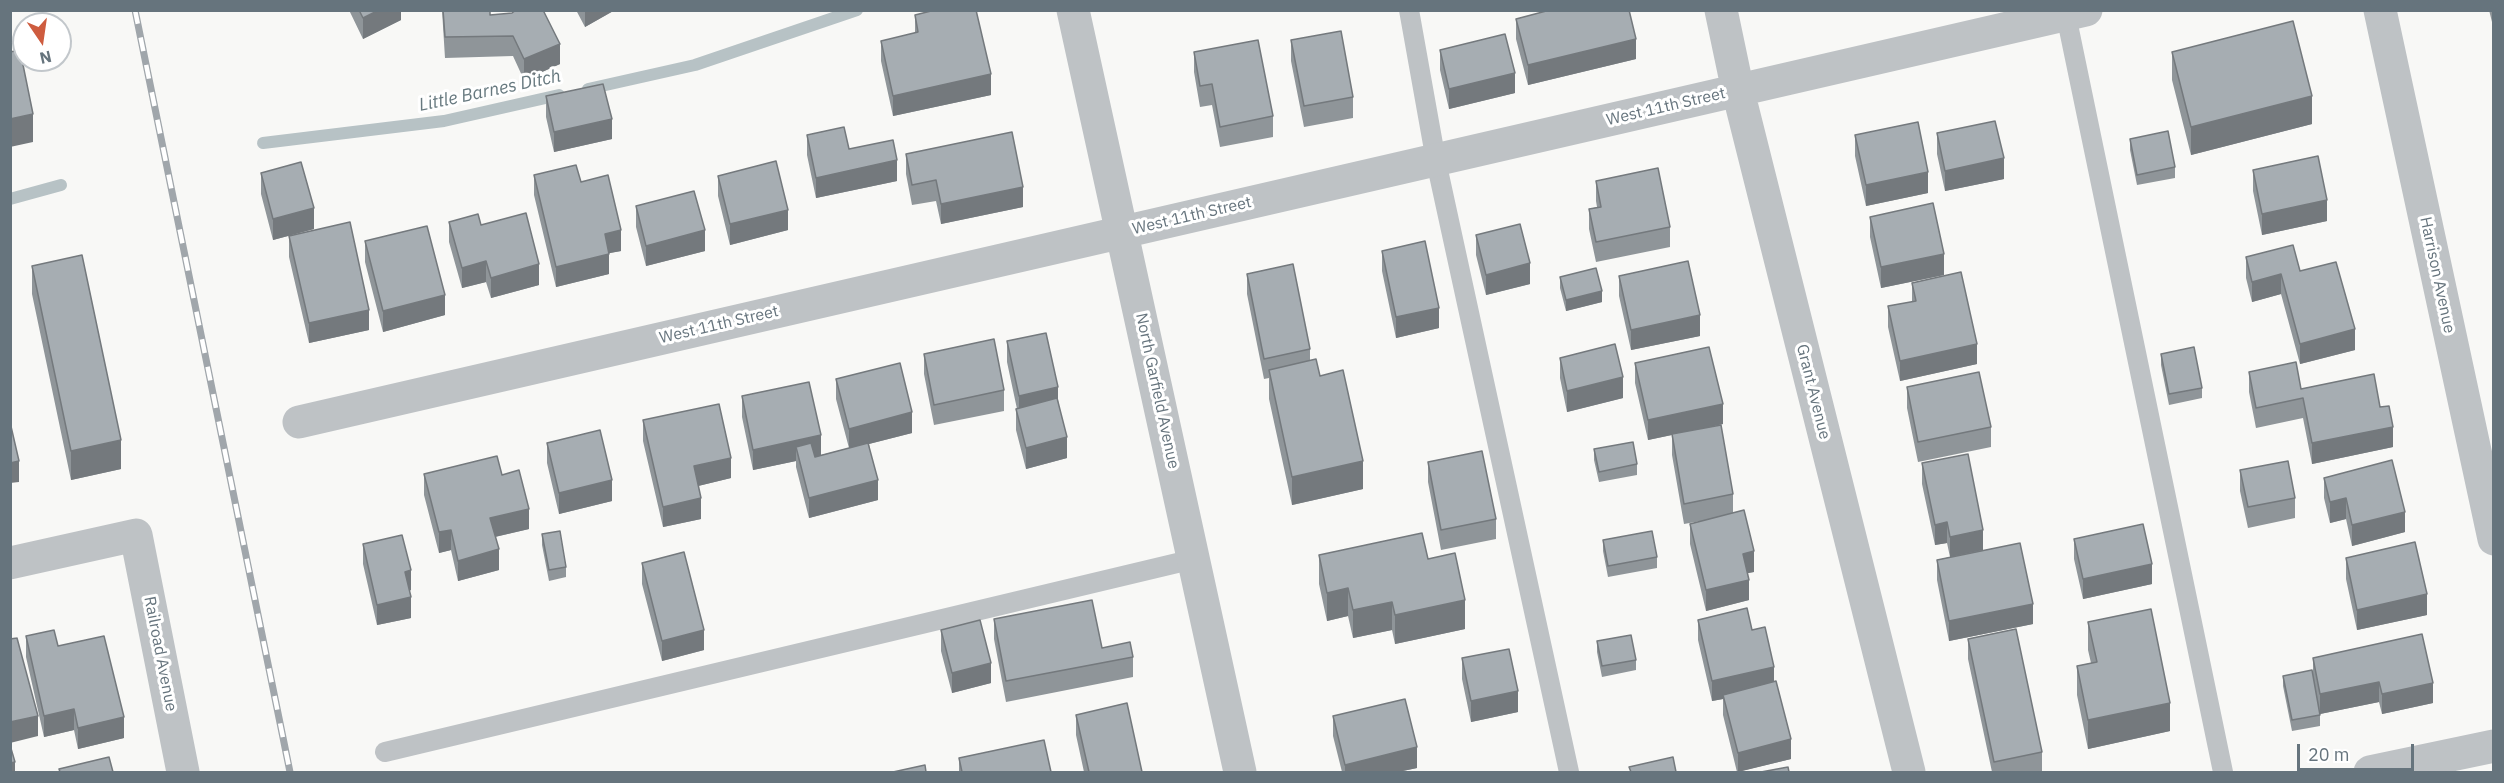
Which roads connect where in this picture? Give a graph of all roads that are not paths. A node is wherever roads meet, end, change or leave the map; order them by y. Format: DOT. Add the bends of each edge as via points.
graph roads {
  1 [pos="1073,10"];
  2 [pos="1409,10"];
  3 [pos="1721,10"];
  4 [pos="2380,10"];
  5 [pos="2076,13"];
  6 [pos="1738,91"];
  7 [pos="1436,161"];
  8 [pos="1122,232"];
  9 [pos="299,422"];
  10 [pos="2493,539"];
  11 [pos="1194,559"];
  12 [pos="10,563"];
  13 [pos="2493,746"];
  14 [pos="386,752"];
  15 [pos="183,772"];
  16 [pos="1240,772"];
  17 [pos="1569,772"];
  18 [pos="1909,772"];
  19 [pos="2223,772"];
  20 [pos="2370,772"];
  1 -- 8 [label="street, North Garfield Avenue"];
  2 -- 7 [label="lane"];
  3 -- 6 [label="street, Grant Avenue"];
  4 -- 10 [label="street, Harrison Avenue"];
  5 -- 6 [label="street, West 11th Street"];
  5 -- 19 [label="lane"];
  6 -- 7 [label="street, West 11th Street"];
  6 -- 18 [label="street, Grant Avenue"];
  7 -- 8 [label="street, West 11th Street"];
  7 -- 17 [label="lane"];
  8 -- 9 [label="street, West 11th Street"];
  8 -- 11 [label="street, North Garfield Avenue"];
  11 -- 14 [label="lane"];
  11 -- 16 [label="street, North Garfield Avenue"];
  12 -- 15 [label="street, Railroad Avenue" via="136,535"];
  13 -- 20 [label="street"];
}
